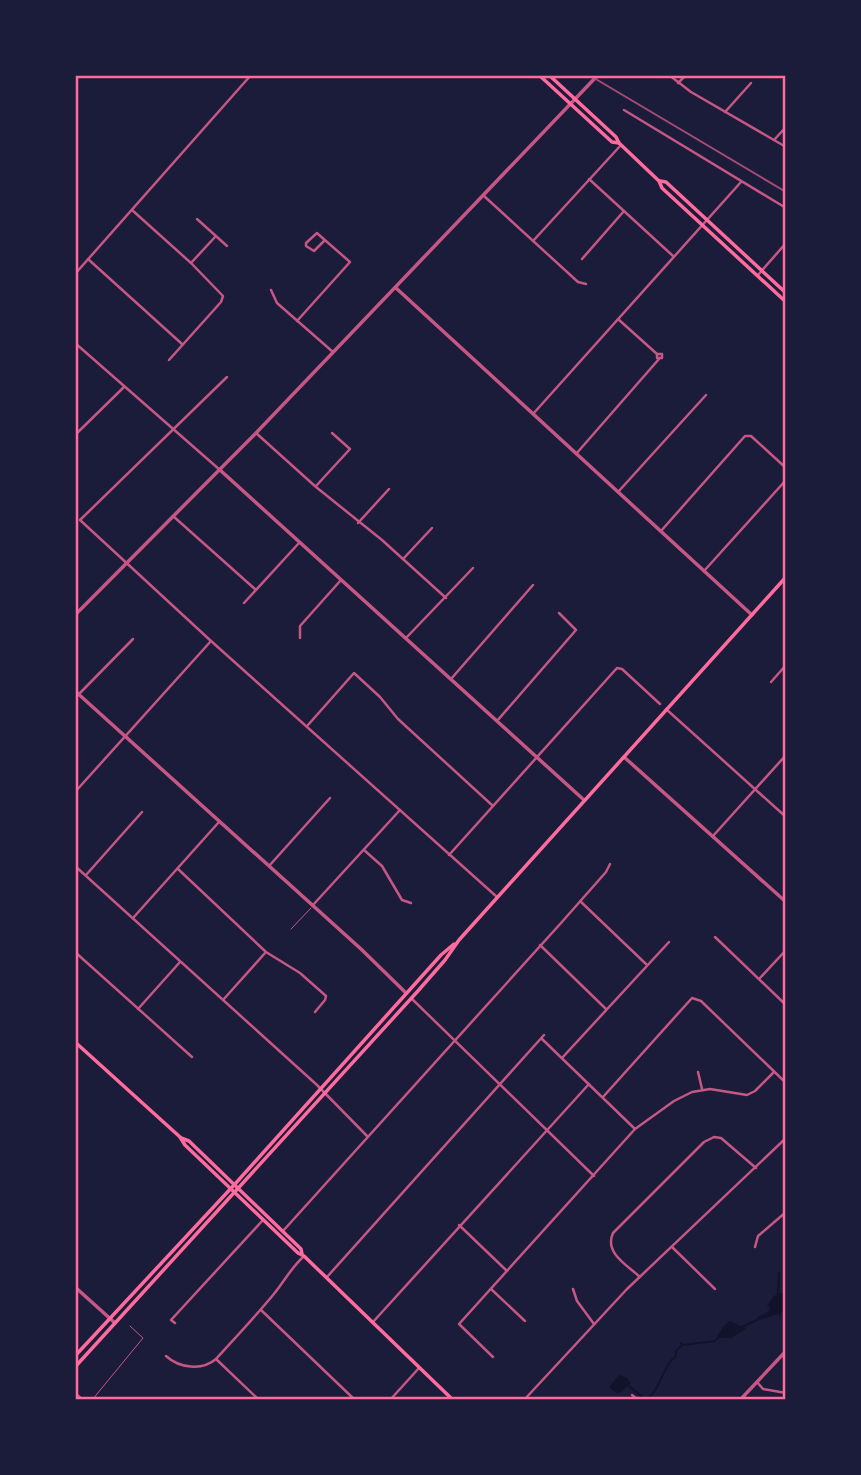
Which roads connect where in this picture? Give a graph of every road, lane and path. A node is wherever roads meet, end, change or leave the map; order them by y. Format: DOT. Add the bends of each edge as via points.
graph roads {
  1 [pos="251,75"];
  2 [pos="539,75"];
  3 [pos="549,75"];
  4 [pos="598,75"];
  5 [pos="669,75"];
  6 [pos="686,75"];
  7 [pos="678,83"];
  8 [pos="751,83"];
  9 [pos="576,99"];
  10 [pos="570,105"];
  11 [pos="624,110"];
  12 [pos="725,112"];
  13 [pos="786,127"];
  14 [pos="774,140"];
  15 [pos="620,144"];
  16 [pos="786,148"];
  17 [pos="589,179"];
  18 [pos="659,181"];
  19 [pos="741,182"];
  20 [pos="484,196"];
  21 [pos="786,208"];
  22 [pos="132,209"];
  23 [pos="624,211"];
  24 [pos="197,219"];
  25 [pos="707,220"];
  26 [pos="702,225"];
  27 [pos="216,236"];
  28 [pos="325,240"];
  29 [pos="533,241"];
  30 [pos="786,243"];
  31 [pos="227,246"];
  32 [pos="673,256"];
  33 [pos="582,259"];
  34 [pos="88,260"];
  35 [pos="191,263"];
  36 [pos="761,270"];
  37 [pos="75,274"];
  38 [pos="757,275"];
  39 [pos="586,284"];
  40 [pos="396,288"];
  41 [pos="271,290"];
  42 [pos="786,293"];
  43 [pos="786,302"];
  44 [pos="618,319"];
  45 [pos="296,321"];
  46 [pos="182,345"];
  47 [pos="76,346"];
  48 [pos="333,352"];
  49 [pos="169,360"];
  50 [pos="227,377"];
  51 [pos="124,387"];
  52 [pos="706,395"];
  53 [pos="533,415"];
  54 [pos="173,429"];
  55 [pos="256,433"];
  56 [pos="332,433"];
  57 [pos="75,435"];
  58 [pos="576,454"];
  59 [pos="786,468"];
  60 [pos="220,470"];
  61 [pos="786,480"];
  62 [pos="316,487"];
  63 [pos="389,489"];
  64 [pos="618,492"];
  65 [pos="173,516"];
  66 [pos="358,523"];
  67 [pos="432,528"];
  68 [pos="661,531"];
  69 [pos="299,542"];
  70 [pos="403,559"];
  71 [pos="127,563"];
  72 [pos="473,568"];
  73 [pos="704,570"];
  74 [pos="786,576"];
  75 [pos="341,580"];
  76 [pos="533,585"];
  77 [pos="256,590"];
  78 [pos="446,598"];
  79 [pos="244,603"];
  80 [pos="559,612"];
  81 [pos="75,614"];
  82 [pos="752,615"];
  83 [pos="300,638"];
  84 [pos="406,638"];
  85 [pos="133,639"];
  86 [pos="211,641"];
  87 [pos="786,665"];
  88 [pos="451,679"];
  89 [pos="771,682"];
  90 [pos="77,692"];
  91 [pos="660,704"];
  92 [pos="666,709"];
  93 [pos="497,721"];
  94 [pos="307,726"];
  95 [pos="125,737"];
  96 [pos="786,755"];
  97 [pos="537,757"];
  98 [pos="624,757"];
  99 [pos="78,782"];
  100 [pos="82,785"];
  101 [pos="755,789"];
  102 [pos="75,792"];
  103 [pos="330,798"];
  104 [pos="584,800"];
  105 [pos="493,806"];
  106 [pos="400,810"];
  107 [pos="142,812"];
  108 [pos="786,817"];
  109 [pos="220,821"];
  110 [pos="713,836"];
  111 [pos="364,850"];
  112 [pos="449,855"];
  113 [pos="610,864"];
  114 [pos="75,866"];
  115 [pos="269,866"];
  116 [pos="178,869"];
  117 [pos="85,875"];
  118 [pos="497,897"];
  119 [pos="580,901"];
  120 [pos="786,902"];
  121 [pos="411,903"];
  122 [pos="313,905"];
  123 [pos="133,918"];
  124 [pos="291,929"];
  125 [pos="715,937"];
  126 [pos="459,940"];
  127 [pos="668,942"];
  128 [pos="540,945"];
  129 [pos="786,950"];
  130 [pos="75,952"];
  131 [pos="266,952"];
  132 [pos="180,962"];
  133 [pos="647,965"];
  134 [pos="759,979"];
  135 [pos="406,993"];
  136 [pos="411,998"];
  137 [pos="223,1000"];
  138 [pos="786,1005"];
  139 [pos="403,1006"];
  140 [pos="138,1009"];
  141 [pos="606,1009"];
  142 [pos="315,1012"];
  143 [pos="454,1041"];
  144 [pos="75,1042"];
  145 [pos="192,1057"];
  146 [pos="562,1058"];
  147 [pos="698,1072"];
  148 [pos="774,1072"];
  149 [pos="786,1083"];
  150 [pos="589,1084"];
  151 [pos="500,1086"];
  152 [pos="321,1088"];
  153 [pos="702,1089"];
  154 [pos="325,1093"];
  155 [pos="603,1097"];
  156 [pos="635,1129"];
  157 [pos="546,1130"];
  158 [pos="367,1136"];
  159 [pos="786,1138"];
  160 [pos="756,1168"];
  161 [pos="594,1176"];
  162 [pos="233,1186"];
  163 [pos="237,1191"];
  164 [pos="786,1212"];
  165 [pos="263,1220"];
  166 [pos="459,1225"];
  167 [pos="283,1231"];
  168 [pos="178,1246"];
  169 [pos="672,1247"];
  170 [pos="755,1247"];
  171 [pos="303,1255"];
  172 [pos="174,1259"];
  173 [pos="161,1264"];
  174 [pos="507,1271"];
  175 [pos="160,1275"];
  176 [pos="640,1277"];
  177 [pos="327,1278"];
  178 [pos="75,1287"];
  179 [pos="491,1289"];
  180 [pos="573,1289"];
  181 [pos="715,1289"];
  182 [pos="261,1310"];
  183 [pos="110,1319"];
  184 [pos="525,1321"];
  185 [pos="373,1322"];
  186 [pos="116,1323"];
  187 [pos="175,1324"];
  188 [pos="594,1324"];
  189 [pos="130,1326"];
  190 [pos="786,1351"];
  191 [pos="75,1356"];
  192 [pos="166,1356"];
  193 [pos="493,1357"];
  194 [pos="216,1359"];
  195 [pos="75,1367"];
  196 [pos="419,1368"];
  197 [pos="757,1382"];
  198 [pos="75,1393"];
  199 [pos="786,1393"];
  200 [pos="632,1395"];
  201 [pos="83,1400"];
  202 [pos="92,1400"];
  203 [pos="259,1400"];
  204 [pos="355,1400"];
  205 [pos="390,1400"];
  206 [pos="453,1400"];
  207 [pos="524,1400"];
  208 [pos="638,1400"];
  209 [pos="740,1400"];
  1 -- 22 [label="street"];
  2 -- 10 [label="main road"];
  3 -- 9 [label="main road"];
  4 -- 9 [label="street"];
  5 -- 7 [label="street"];
  6 -- 7 [label="street"];
  7 -- 12 [label="street"];
  8 -- 12 [label="street"];
  9 -- 10 [label="street"];
  9 -- 15 [label="main road"];
  10 -- 15 [label="main road"];
  10 -- 20 [label="street"];
  11 -- 19 [label="street"];
  12 -- 14 [label="street"];
  13 -- 14 [label="street"];
  14 -- 16 [label="street"];
  15 -- 17 [label="street"];
  15 -- 18 [label="main road"];
  17 -- 23 [label="street"];
  17 -- 29 [label="street"];
  18 -- 25 [label="main road" via="666,182"];
  18 -- 26 [label="main road"];
  19 -- 21 [label="street"];
  19 -- 25 [label="street"];
  20 -- 29 [label="street"];
  20 -- 40 [label="street"];
  22 -- 34 [label="street"];
  22 -- 35 [label="street"];
  23 -- 32 [label="street"];
  23 -- 33 [label="street"];
  24 -- 27 [label="street"];
  25 -- 26 [label="street"];
  25 -- 36 [label="main road"];
  26 -- 32 [label="street"];
  26 -- 38 [label="main road"];
  27 -- 31 [label="street"];
  27 -- 35 [label="street"];
  28 -- 28 [label="street" via="314,251 306,246 316,233"];
  28 -- 45 [label="street" via="350,262"];
  29 -- 39 [label="street"];
  30 -- 36 [label="street"];
  32 -- 44 [label="street"];
  34 -- 37 [label="street"];
  34 -- 46 [label="street"];
  35 -- 46 [label="street" via="223,297"];
  36 -- 38 [label="street"];
  36 -- 42 [label="main road"];
  38 -- 43 [label="main road"];
  40 -- 48 [label="street"];
  40 -- 53 [label="street"];
  41 -- 45 [label="street"];
  44 -- 53 [label="street"];
  44 -- 58 [label="street" via="659,359"];
  45 -- 48 [label="street"];
  46 -- 49 [label="street"];
  47 -- 51 [label="street"];
  48 -- 55 [label="street"];
  50 -- 54 [label="street"];
  51 -- 54 [label="street"];
  51 -- 57 [label="street"];
  52 -- 64 [label="street"];
  53 -- 58 [label="street"];
  54 -- 60 [label="street"];
  54 -- 71 [label="street" via="80,520"];
  55 -- 60 [label="street"];
  55 -- 62 [label="street"];
  56 -- 62 [label="street" via="350,449"];
  58 -- 64 [label="street"];
  59 -- 68 [label="street" via="745,436"];
  60 -- 65 [label="street"];
  60 -- 69 [label="street"];
  61 -- 73 [label="street"];
  62 -- 66 [label="street"];
  63 -- 66 [label="street"];
  64 -- 68 [label="street"];
  65 -- 71 [label="street"];
  65 -- 77 [label="street"];
  66 -- 70 [label="street"];
  67 -- 70 [label="street"];
  68 -- 73 [label="street"];
  69 -- 75 [label="street"];
  69 -- 77 [label="street"];
  70 -- 78 [label="street"];
  71 -- 81 [label="street"];
  71 -- 86 [label="street"];
  72 -- 78 [label="street"];
  73 -- 82 [label="street"];
  74 -- 82 [label="main road"];
  75 -- 83 [label="street" via="300,626"];
  75 -- 84 [label="street"];
  76 -- 88 [label="street"];
  77 -- 79 [label="street"];
  78 -- 84 [label="street"];
  80 -- 93 [label="street" via="576,630"];
  82 -- 92 [label="main road"];
  84 -- 88 [label="street"];
  85 -- 90 [label="street"];
  86 -- 94 [label="street"];
  86 -- 95 [label="street"];
  87 -- 89 [label="street"];
  88 -- 93 [label="street"];
  90 -- 95 [label="street"];
  91 -- 97 [label="street" via="618,667"];
  92 -- 98 [label="main road"];
  92 -- 101 [label="street"];
  93 -- 97 [label="street"];
  94 -- 105 [label="street" via="354,673"];
  94 -- 106 [label="street"];
  95 -- 100 [label="street"];
  95 -- 109 [label="street"];
  96 -- 101 [label="street"];
  97 -- 104 [label="street"];
  97 -- 105 [label="street"];
  98 -- 104 [label="main road"];
  98 -- 110 [label="street"];
  99 -- 100 [label="street"];
  100 -- 102 [label="street"];
  101 -- 108 [label="street"];
  101 -- 110 [label="street"];
  103 -- 115 [label="street"];
  104 -- 118 [label="main road"];
  105 -- 112 [label="street"];
  106 -- 111 [label="street"];
  106 -- 112 [label="street"];
  107 -- 117 [label="street"];
  109 -- 115 [label="street"];
  109 -- 116 [label="street"];
  110 -- 120 [label="street"];
  111 -- 121 [label="street" via="382,866 402,900"];
  111 -- 122 [label="street"];
  112 -- 118 [label="street"];
  113 -- 119 [label="street"];
  114 -- 117 [label="street"];
  115 -- 122 [label="street"];
  116 -- 123 [label="street"];
  116 -- 131 [label="street"];
  117 -- 123 [label="street"];
  118 -- 126 [label="main road"];
  119 -- 128 [label="street"];
  119 -- 133 [label="street"];
  122 -- 124 [label="lane"];
  122 -- 135 [label="street"];
  123 -- 132 [label="street"];
  125 -- 134 [label="street"];
  126 -- 135 [label="main road"];
  126 -- 136 [label="main road"];
  127 -- 133 [label="street"];
  128 -- 141 [label="street"];
  128 -- 143 [label="street"];
  129 -- 134 [label="street"];
  130 -- 140 [label="street"];
  131 -- 137 [label="street"];
  131 -- 142 [label="street" via="326,996"];
  132 -- 137 [label="street"];
  132 -- 140 [label="street"];
  133 -- 141 [label="street"];
  134 -- 138 [label="street"];
  135 -- 139 [label="main road"];
  135 -- 152 [label="main road"];
  136 -- 139 [label="main road"];
  136 -- 143 [label="street"];
  137 -- 152 [label="street"];
  139 -- 154 [label="main road"];
  140 -- 145 [label="street"];
  141 -- 146 [label="street"];
  143 -- 151 [label="street"];
  143 -- 158 [label="street"];
  144 -- 162 [label="main road" via="189,1141"];
  146 -- 150 [label="street"];
  146 -- 151 [label="street" via="543,1037"];
  147 -- 153 [label="street"];
  148 -- 149 [label="street"];
  148 -- 153 [label="street" via="747,1095"];
  148 -- 155 [label="street" via="701,1001 692,998"];
  150 -- 155 [label="street"];
  150 -- 157 [label="street"];
  151 -- 157 [label="street"];
  151 -- 177 [label="street"];
  152 -- 154 [label="street"];
  152 -- 162 [label="main road"];
  153 -- 156 [label="street" via="674,1101"];
  154 -- 158 [label="street"];
  154 -- 163 [label="main road"];
  155 -- 156 [label="street"];
  156 -- 161 [label="street"];
  157 -- 161 [label="street"];
  157 -- 166 [label="street"];
  158 -- 167 [label="street"];
  159 -- 160 [label="street"];
  160 -- 169 [label="street"];
  160 -- 176 [label="street" via="721,1138 714,1136 704,1142 613,1233 612,1251"];
  161 -- 174 [label="street"];
  162 -- 163 [label="main road"];
  162 -- 168 [label="main road"];
  163 -- 165 [label="main road"];
  163 -- 167 [label="main road"];
  163 -- 172 [label="main road"];
  164 -- 170 [label="street" via="758,1236"];
  165 -- 171 [label="main road"];
  165 -- 187 [label="street" via="171,1320"];
  166 -- 174 [label="street"];
  166 -- 185 [label="street"];
  167 -- 171 [label="main road"];
  168 -- 172 [label="main road"];
  168 -- 173 [label="main road"];
  169 -- 176 [label="street"];
  169 -- 181 [label="street"];
  171 -- 177 [label="main road"];
  171 -- 182 [label="street"];
  172 -- 175 [label="main road"];
  173 -- 175 [label="main road"];
  173 -- 183 [label="main road"];
  174 -- 179 [label="street"];
  175 -- 186 [label="main road"];
  176 -- 188 [label="street"];
  177 -- 185 [label="main road"];
  178 -- 183 [label="street"];
  179 -- 184 [label="street"];
  179 -- 193 [label="street" via="459,1324"];
  180 -- 188 [label="street"];
  182 -- 194 [label="street"];
  182 -- 204 [label="street"];
  183 -- 186 [label="street"];
  183 -- 191 [label="main road"];
  185 -- 196 [label="main road"];
  186 -- 195 [label="main road"];
  188 -- 207 [label="street"];
  189 -- 202 [label="lane" via="143,1338"];
  190 -- 197 [label="street"];
  192 -- 194 [label="street" via="197,1367"];
  194 -- 203 [label="street"];
  196 -- 205 [label="street"];
  196 -- 206 [label="main road"];
  197 -- 199 [label="street" via="763,1389"];
  197 -- 209 [label="street"];
  198 -- 201 [label="street"];
  200 -- 208 [label="street"];
}
